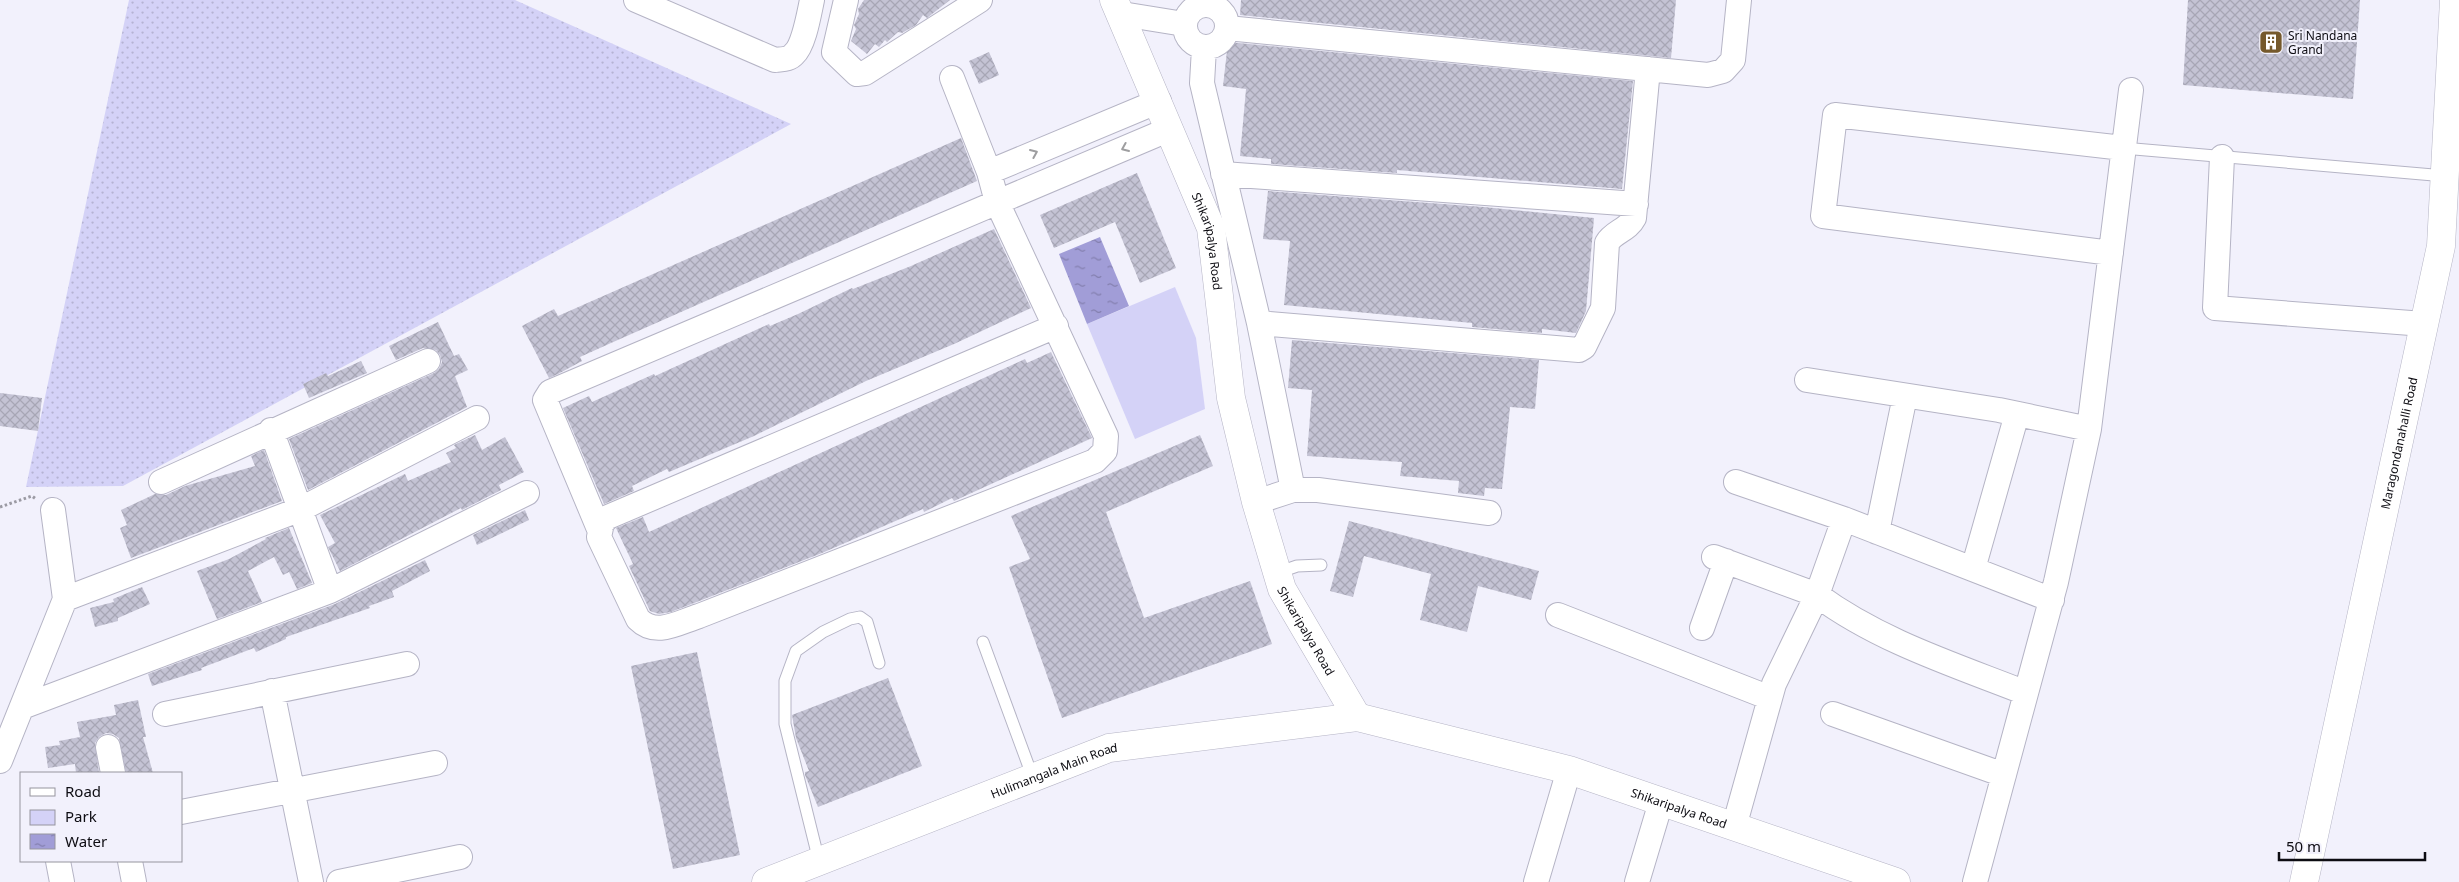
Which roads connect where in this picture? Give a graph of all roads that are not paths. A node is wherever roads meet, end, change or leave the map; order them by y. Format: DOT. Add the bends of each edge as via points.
graph roads {
  1 [pos="636,0"];
  2 [pos="812,0"];
  3 [pos="846,0"];
  4 [pos="980,0"];
  5 [pos="1739,0"];
  6 [pos="2454,0"];
  7 [pos="1204,2"];
  8 [pos="1118,7"];
  9 [pos="1184,24"];
  10 [pos="1227,28"];
  11 [pos="1204,48"];
  12 [pos="1648,69"];
  13 [pos="952,78"];
  14 [pos="2131,90"];
  15 [pos="1159,101"];
  16 [pos="2453,106"];
  17 [pos="1170,129"];
  18 [pos="2123,148"];
  19 [pos="2222,157"];
  20 [pos="989,172"];
  21 [pos="1223,174"];
  22 [pos="2445,176"];
  23 [pos="997,202"];
  24 [pos="1636,204"];
  25 [pos="2110,253"];
  26 [pos="1259,323"];
  27 [pos="2424,324"];
  28 [pos="1056,326"];
  29 [pos="428,361"];
  30 [pos="1807,380"];
  31 [pos="1905,396"];
  32 [pos="2017,414"];
  33 [pos="477,418"];
  34 [pos="2089,429"];
  35 [pos="271,430"];
  36 [pos="161,482"];
  37 [pos="1736,482"];
  38 [pos="1293,490"];
  39 [pos="527,492"];
  40 [pos="1256,502"];
  41 [pos="54,510"];
  42 [pos="301,510"];
  43 [pos="1489,513"];
  44 [pos="1844,519"];
  45 [pos="599,529"];
  46 [pos="1877,532"];
  47 [pos="1321,565"];
  48 [pos="1973,569"];
  49 [pos="1277,573"];
  50 [pos="330,591"];
  51 [pos="1817,596"];
  52 [pos="65,599"];
  53 [pos="2052,600"];
  54 [pos="1558,615"];
  55 [pos="1702,628"];
  56 [pos="983,642"];
  57 [pos="879,663"];
  58 [pos="408,664"];
  59 [pos="272,691"];
  60 [pos="2026,693"];
  61 [pos="1770,698"];
  62 [pos="22,707"];
  63 [pos="165,714"];
  64 [pos="1832,714"];
  65 [pos="1356,717"];
  66 [pos="108,747"];
  67 [pos="0,761"];
  68 [pos="435,763"];
  69 [pos="1569,770"];
  70 [pos="113,772"];
  71 [pos="2004,775"];
  72 [pos="1033,778"];
  73 [pos="292,791"];
  74 [pos="1661,802"];
  75 [pos="182,812"];
  76 [pos="1734,827"];
  77 [pos="460,857"];
  78 [pos="819,861"];
  79 [pos="58,862"];
  80 [pos="130,862"];
  81 [pos="62,882"];
  82 [pos="134,882"];
  83 [pos="310,882"];
  84 [pos="339,882"];
  85 [pos="766,882"];
  86 [pos="1536,882"];
  87 [pos="1637,882"];
  88 [pos="1896,882"];
  89 [pos="1975,882"];
  90 [pos="2304,882"];
  1 -- 2 [label="street" via="775,60 795,54"];
  3 -- 4 [label="street" via="834,52 858,74 865,74"];
  5 -- 12 [label="street" via="1733,60 1723,71 1708,75"];
  6 -- 16 [label="street, Maragondanahalli Road"];
  7 -- 9 [label="street" via="1191,10"];
  7 -- 10 [label="street" via="1223,14"];
  8 -- 9 [label="street"];
  8 -- 15 [label="street, Shikaripalya Road"];
  9 -- 11 [label="street" via="1191,42"];
  10 -- 11 [label="street" via="1226,35 1217,45"];
  10 -- 12 [label="street"];
  11 -- 21 [label="street" via="1202,83"];
  12 -- 24 [label="street"];
  13 -- 20 [label="street"];
  14 -- 18 [label="street"];
  15 -- 17 [label="street, Shikaripalya Road"];
  20 -- 15 [label="street, one-way"];
  16 -- 22 [label="street, Maragondanahalli Road"];
  17 -- 23 [label="street, one-way"];
  17 -- 40 [label="street, Shikaripalya Road" via="1211,228 1231,398"];
  18 -- 19 [label="lane"];
  18 -- 25 [label="street"];
  18 -- 25 [label="street" via="1835,115 1823,216"];
  19 -- 22 [label="lane"];
  19 -- 27 [label="street" via="2215,308"];
  20 -- 23 [label="street"];
  21 -- 24 [label="street"];
  21 -- 26 [label="street"];
  22 -- 27 [label="street, Maragondanahalli Road" via="2441,246"];
  23 -- 28 [label="street"];
  23 -- 45 [label="street" via="550,392 545,400"];
  24 -- 26 [label="street" via="1630,226 1610,238 1607,244 1603,308 1584,347 1578,350"];
  25 -- 34 [label="street"];
  26 -- 38 [label="street"];
  27 -- 90 [label="street, Maragondanahalli Road"];
  28 -- 45 [label="street" via="608,517"];
  28 -- 45 [label="street" via="1106,436 1105,451 1095,460 699,616 655,630 638,619"];
  29 -- 35 [label="street"];
  30 -- 31 [label="street"];
  31 -- 32 [label="street"];
  31 -- 46 [label="street"];
  32 -- 34 [label="street"];
  32 -- 48 [label="street"];
  33 -- 42 [label="street"];
  34 -- 53 [label="street"];
  35 -- 36 [label="street"];
  35 -- 42 [label="street"];
  37 -- 44 [label="street"];
  38 -- 40 [label="street"];
  38 -- 43 [label="street" via="1318,490"];
  39 -- 50 [label="street"];
  40 -- 49 [label="street, Shikaripalya Road"];
  41 -- 52 [label="street"];
  42 -- 50 [label="street"];
  42 -- 52 [label="street"];
  44 -- 46 [label="street"];
  44 -- 51 [label="street"];
  46 -- 48 [label="street"];
  47 -- 49 [label="lane" via="1297,566"];
  48 -- 53 [label="street"];
  49 -- 65 [label="street, Shikaripalya Road" via="1282,589"];
  50 -- 62 [label="street"];
  51 -- 55 [label="street" via="1720,559"];
  51 -- 60 [label="street" via="1888,637"];
  51 -- 61 [label="street"];
  52 -- 62 [label="street"];
  53 -- 60 [label="street"];
  54 -- 61 [label="street"];
  56 -- 72 [label="lane"];
  57 -- 78 [label="lane" via="867,622 860,617 810,640 796,651 788,667 783,697 784,724"];
  58 -- 59 [label="street"];
  59 -- 63 [label="street"];
  59 -- 73 [label="street"];
  60 -- 71 [label="street"];
  61 -- 76 [label="street"];
  62 -- 67 [label="street"];
  64 -- 71 [label="street"];
  65 -- 69 [label="street, Shikaripalya Road"];
  65 -- 72 [label="street, Hulimangala Main Road" via="1109,748"];
  66 -- 70 [label="street"];
  68 -- 73 [label="street"];
  69 -- 74 [label="street, Shikaripalya Road"];
  69 -- 86 [label="street"];
  71 -- 89 [label="street"];
  72 -- 78 [label="street, Hulimangala Main Road"];
  73 -- 75 [label="street"];
  73 -- 83 [label="street"];
  74 -- 76 [label="street, Shikaripalya Road"];
  74 -- 87 [label="street"];
  76 -- 88 [label="street, Shikaripalya Road"];
  77 -- 84 [label="street"];
  78 -- 85 [label="street, Hulimangala Main Road"];
  79 -- 81 [label="street"];
  80 -- 82 [label="street"];
}
